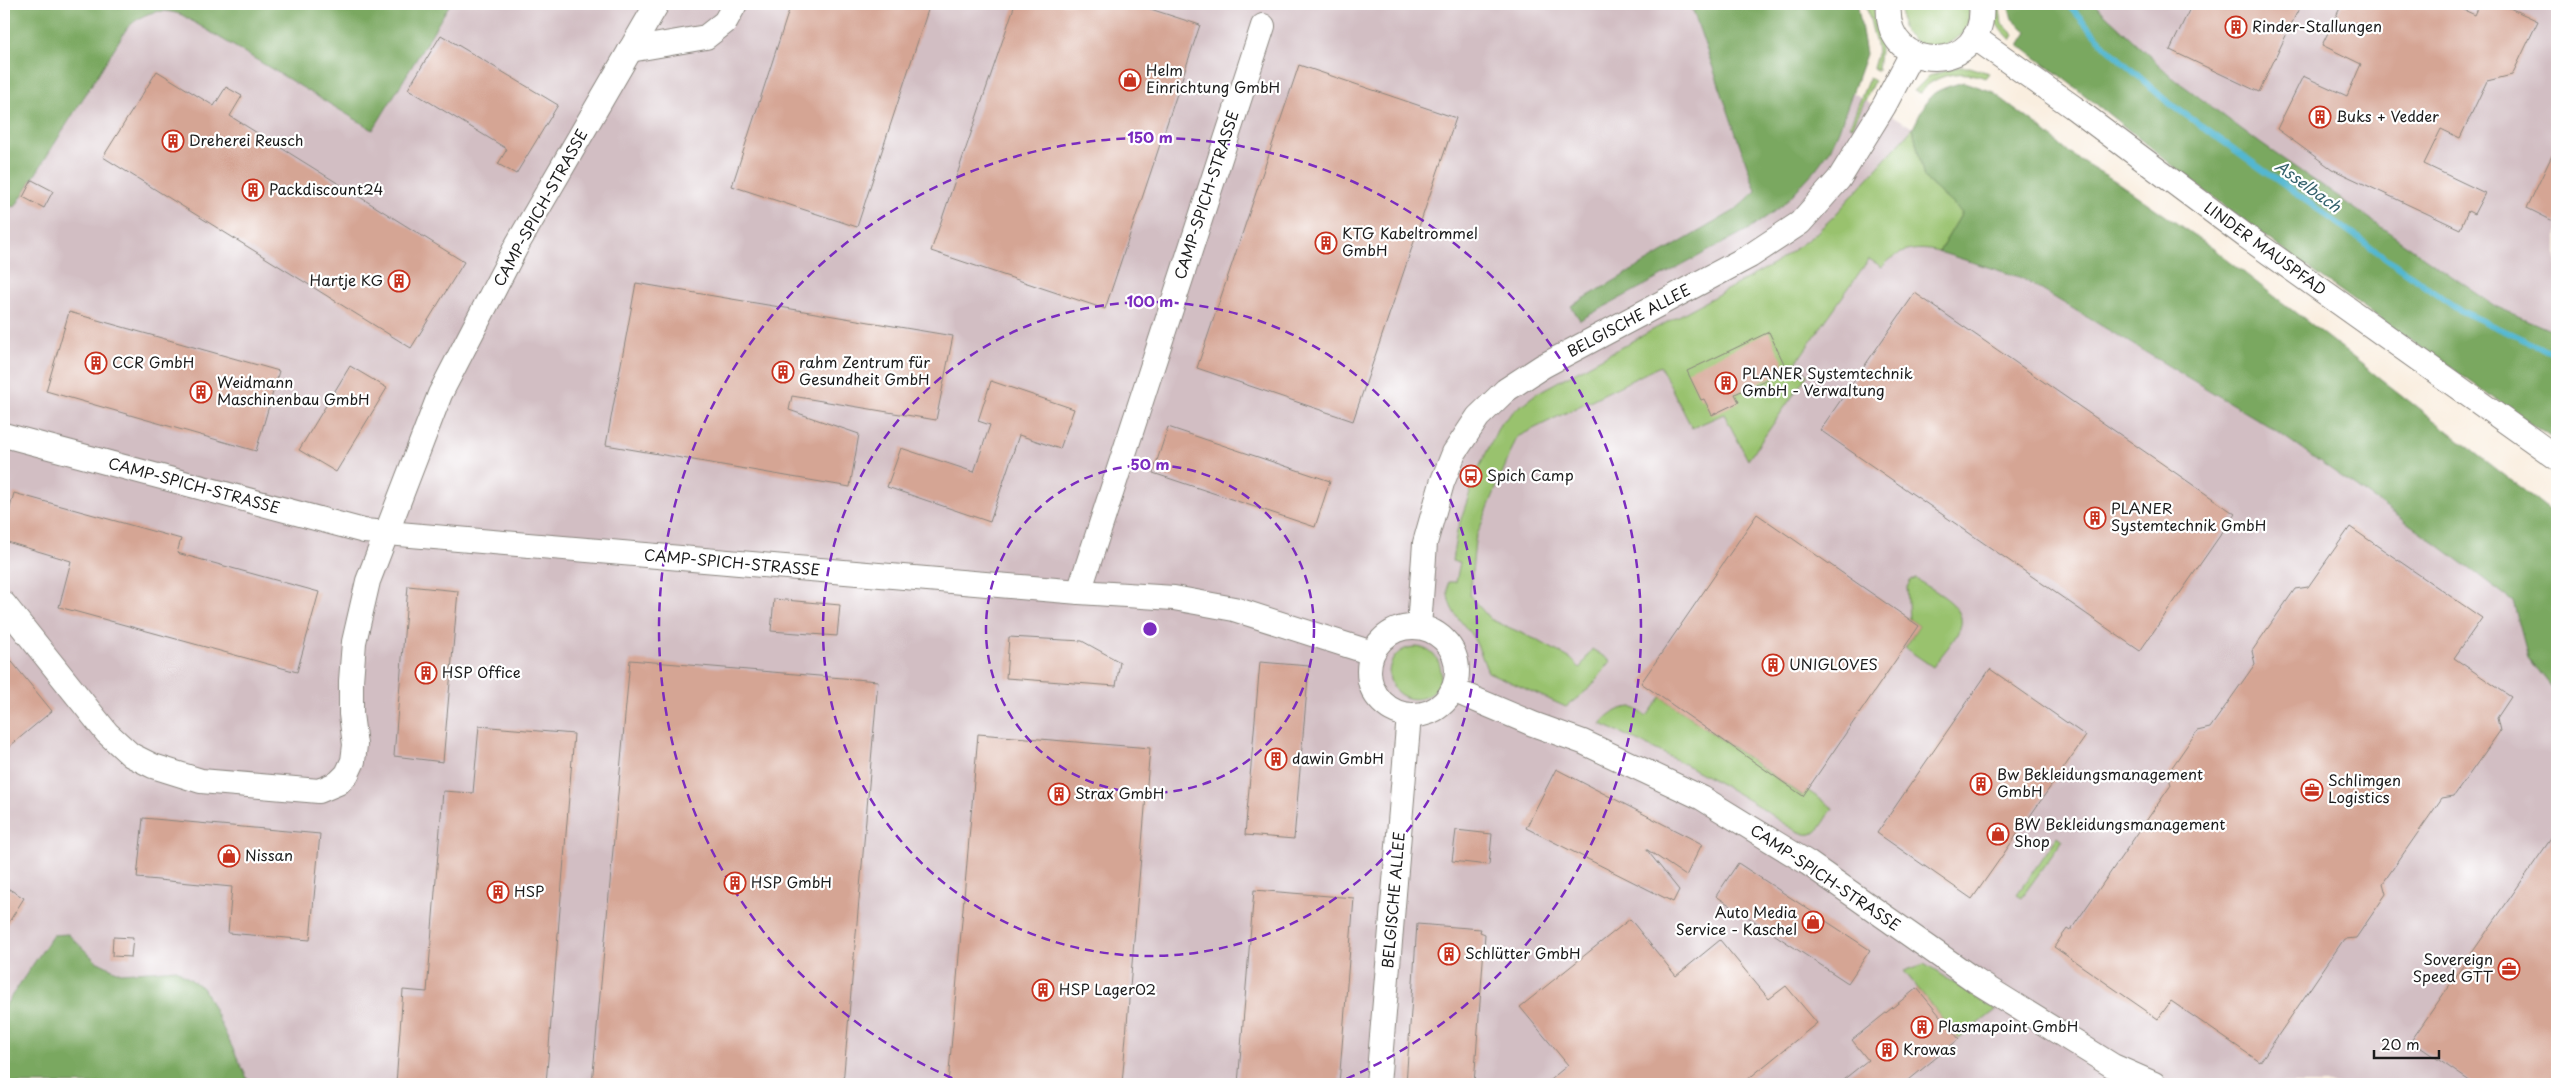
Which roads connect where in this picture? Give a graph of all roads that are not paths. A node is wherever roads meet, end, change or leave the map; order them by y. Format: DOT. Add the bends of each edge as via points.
graph roads {
  1 [pos="657,4"];
  2 [pos="735,4"];
  3 [pos="1889,4"];
  4 [pos="1981,4"];
  5 [pos="1263,26"];
  6 [pos="1974,37"];
  7 [pos="630,50"];
  8 [pos="1912,53"];
  9 [pos="4,435"];
  10 [pos="2557,458"];
  11 [pos="385,534"];
  12 [pos="1079,592"];
  13 [pos="4,604"];
  14 [pos="1419,627"];
  15 [pos="1372,653"];
  16 [pos="1453,690"];
  17 [pos="1409,715"];
  18 [pos="1378,1084"];
  19 [pos="2154,1084"];
  1 -- 7 [label="street, CAMP-SPICH-STRASSE"];
  2 -- 7 [label="street" via="725,22 706,37"];
  3 -- 8 [label="street" via="1892,31"];
  4 -- 6 [label="street" via="1980,26"];
  5 -- 12 [label="street, CAMP-SPICH-STRASSE"];
  6 -- 8 [label="street" via="1953,56 1925,58"];
  6 -- 10 [label="street, LINDER MAUSPFAD"];
  7 -- 11 [label="street, CAMP-SPICH-STRASSE" via="518,243 440,394"];
  8 -- 14 [label="street, BELGISCHE ALLEE" via="1839,179 1800,223 1750,256 1543,366 1506,390 1478,417 1451,461 1427,535"];
  9 -- 11 [label="street, CAMP-SPICH-STRASSE" via="342,526"];
  11 -- 12 [label="street, CAMP-SPICH-STRASSE"];
  11 -- 13 [label="street, CAMP-SPICH-STRASSE" via="368,581 354,642 351,681 353,761 338,783 319,791 201,781 153,766 131,755 107,733"];
  12 -- 15 [label="street, CAMP-SPICH-STRASSE" via="1174,598 1234,609"];
  14 -- 15 [label="street" via="1391,632"];
  14 -- 16 [label="street" via="1438,635 1452,650 1457,676"];
  15 -- 17 [label="street" via="1368,676 1378,698 1397,713"];
  16 -- 17 [label="street" via="1435,709"];
  16 -- 19 [label="street, CAMP-SPICH-STRASSE" via="1583,742 1702,798 1808,863 1976,981 2113,1066"];
  17 -- 18 [label="street, BELGISCHE ALLEE"];
}
